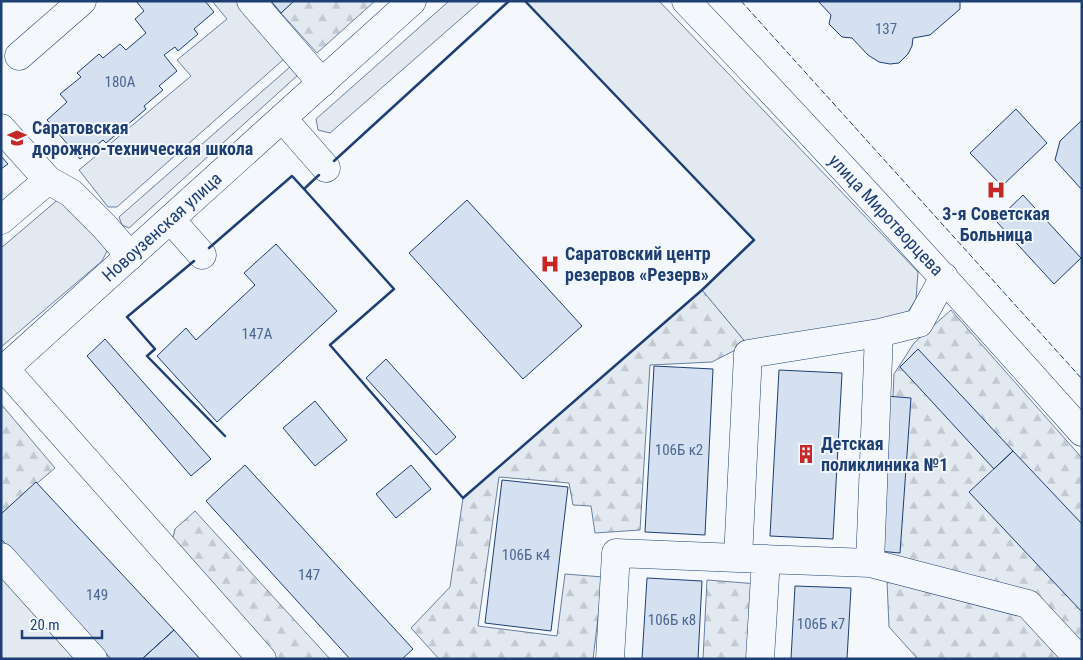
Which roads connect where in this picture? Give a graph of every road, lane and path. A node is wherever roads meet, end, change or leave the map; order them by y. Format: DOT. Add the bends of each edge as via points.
graph roads {
  1 [pos="82,1"];
  2 [pos="251,1"];
  3 [pos="412,1"];
  4 [pos="686,1"];
  5 [pos="19,56"];
  6 [pos="322,83"];
  7 [pos="283,119"];
  8 [pos="1,128"];
  9 [pos="326,168"];
  10 [pos="48,180"];
  11 [pos="1,220"];
  12 [pos="171,220"];
  13 [pos="202,255"];
  14 [pos="130,256"];
  15 [pos="944,277"];
  16 [pos="879,333"];
  17 [pos="3,371"];
  18 [pos="1082,432"];
  19 [pos="1,558"];
  20 [pos="738,558"];
  21 [pos="766,559"];
  22 [pos="870,563"];
  23 [pos="93,659"];
  24 [pos="262,659"];
  25 [pos="610,659"];
  26 [pos="760,659"];
  27 [pos="1079,659"];
  1 -- 5 [label="street"];
  2 -- 6 [label="street"];
  3 -- 6 [label="street, Новоузенская улица"];
  4 -- 15 [label="street, улица Миротворцева"];
  6 -- 7 [label="street, Новоузенская улица"];
  7 -- 9 [label="street"];
  7 -- 12 [label="street, Новоузенская улица"];
  8 -- 10 [label="street"];
  10 -- 11 [label="street"];
  10 -- 14 [label="street" via="70,193"];
  12 -- 13 [label="street"];
  12 -- 14 [label="street, Новоузенская улица"];
  14 -- 17 [label="street, Новоузенская улица"];
  15 -- 16 [label="street" via="919,324"];
  15 -- 18 [label="street, улица Миротворцева"];
  16 -- 20 [label="street" via="748,354"];
  16 -- 22 [label="street"];
  17 -- 24 [label="street"];
  19 -- 23 [label="street"];
  20 -- 21 [label="street"];
  20 -- 25 [label="street" via="616,554"];
  21 -- 22 [label="street"];
  21 -- 26 [label="street"];
  22 -- 27 [label="street" via="1028,604"];
}
